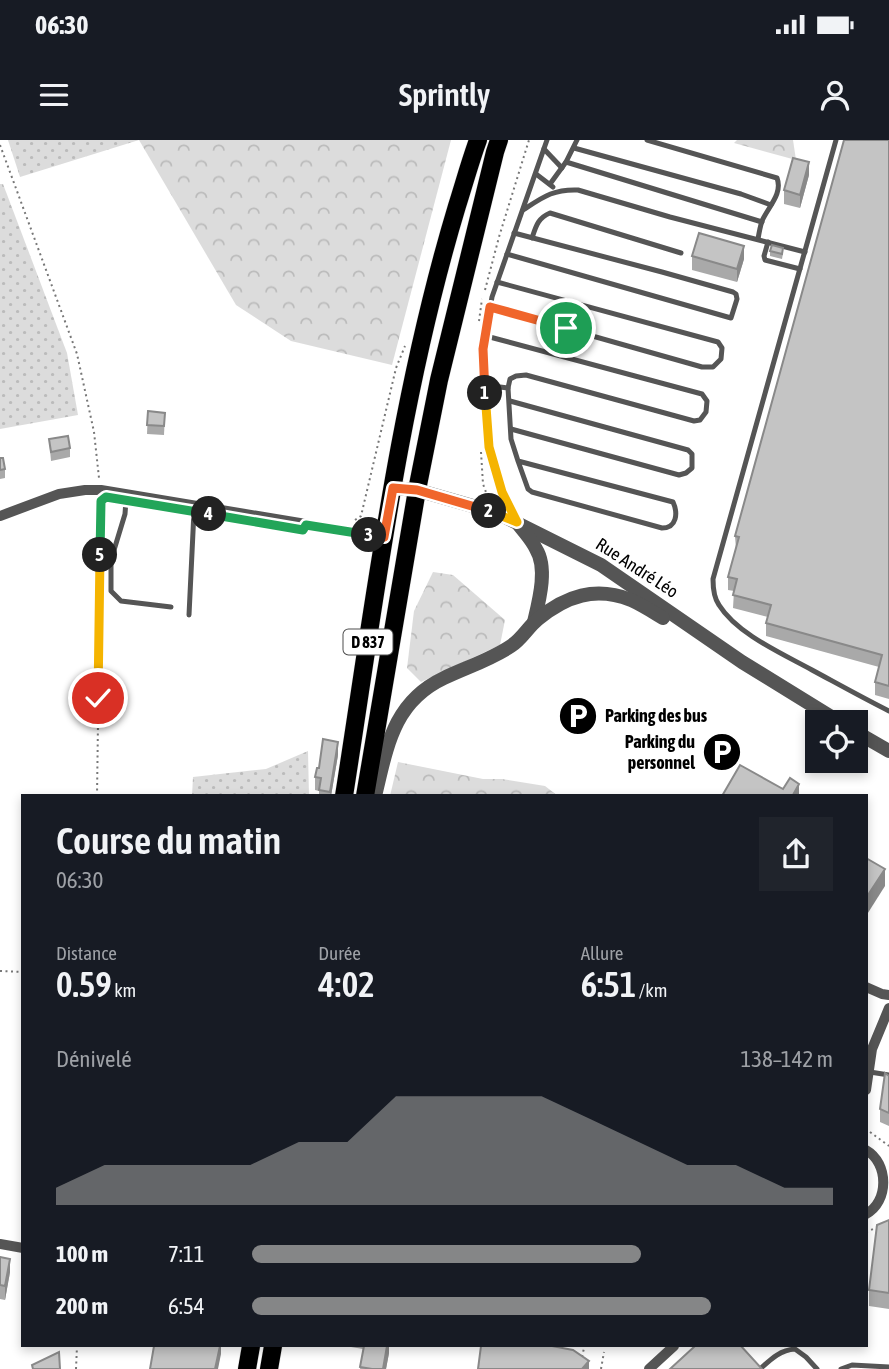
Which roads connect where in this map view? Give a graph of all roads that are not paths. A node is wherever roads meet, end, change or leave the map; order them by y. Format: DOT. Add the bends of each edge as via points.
graph roads {
  1 [pos="478,140"];
  2 [pos="499,140"];
  3 [pos="547,140"];
  4 [pos="577,140"];
  5 [pos="647,140"];
  6 [pos="836,140"];
  7 [pos="574,148"];
  8 [pos="544,149"];
  9 [pos="566,162"];
  10 [pos="562,168"];
  11 [pos="536,174"];
  12 [pos="550,184"];
  13 [pos="558,191"];
  14 [pos="771,205"];
  15 [pos="523,210"];
  16 [pos="762,222"];
  17 [pos="514,233"];
  18 [pos="533,238"];
  19 [pos="758,239"];
  20 [pos="768,242"];
  21 [pos="805,252"];
  22 [pos="681,253"];
  23 [pos="507,254"];
  24 [pos="800,269"];
  25 [pos="498,282"];
  26 [pos="490,307"];
  27 [pos="485,336"];
  28 [pos="484,385"];
  29 [pos="508,388"];
  30 [pos="510,401"];
  31 [pos="511,429"];
  32 [pos="518,461"];
  33 [pos="393,488"];
  34 [pos="417,490"];
  35 [pos="114,492"];
  36 [pos="192,505"];
  37 [pos="0,516"];
  38 [pos="517,522"];
  39 [pos="384,537"];
  40 [pos="171,607"];
  41 [pos="189,615"];
  42 [pos="534,622"];
  43 [pos="688,626"];
  44 [pos="820,710"];
  45 [pos="889,711"];
  46 [pos="868,739"];
  47 [pos="889,751"];
  48 [pos="344,794"];
  49 [pos="365,794"];
  50 [pos="375,794"];
  51 [pos="868,988"];
  52 [pos="889,995"];
  53 [pos="889,1009"];
  54 [pos="870,1072"];
  55 [pos="889,1075"];
  56 [pos="868,1081"];
  57 [pos="868,1151"];
  58 [pos="887,1190"];
  59 [pos="868,1213"];
  60 [pos="0,1244"];
  61 [pos="21,1248"];
  62 [pos="251,1347"];
  63 [pos="273,1347"];
  64 [pos="673,1347"];
  65 [pos="852,1367"];
  66 [pos="889,1367"];
  67 [pos="247,1369"];
  68 [pos="269,1369"];
  69 [pos="649,1369"];
  70 [pos="760,1369"];
  71 [pos="817,1369"];
  72 [pos="841,1369"];
  1 -- 33 [label="main road, D 837" via="429,308"];
  2 -- 34 [label="main road, D 837" via="439,380"];
  3 -- 8 [label="lane"];
  4 -- 7 [label="lane"];
  5 -- 14 [label="lane" via="777,178 779,191"];
  6 -- 21 [label="lane"];
  7 -- 9 [label="lane"];
  7 -- 14 [label="lane"];
  8 -- 10 [label="lane"];
  8 -- 11 [label="lane"];
  9 -- 10 [label="lane"];
  9 -- 16 [label="lane"];
  10 -- 12 [label="lane"];
  11 -- 12 [label="lane"];
  11 -- 15 [label="lane"];
  12 -- 13 [label="lane"];
  13 -- 15 [label="lane"];
  13 -- 19 [label="lane" via="578,190"];
  14 -- 16 [label="lane"];
  15 -- 17 [label="lane"];
  16 -- 19 [label="lane"];
  17 -- 18 [label="lane"];
  17 -- 23 [label="lane"];
  18 -- 22 [label="lane" via="537,224 550,213"];
  18 -- 23 [label="lane" via="733,292 737,299 730,318"];
  19 -- 20 [label="lane"];
  20 -- 21 [label="lane"];
  20 -- 24 [label="lane" via="765,260"];
  21 -- 24 [label="lane"];
  23 -- 25 [label="lane"];
  24 -- 45 [label="lane" via="713,590 720,607 761,643"];
  25 -- 26 [label="lane"];
  25 -- 26 [label="lane" via="718,342 721,359 702,367"];
  26 -- 27 [label="lane"];
  27 -- 28 [label="lane"];
  27 -- 29 [label="lane" via="702,394 706,412 700,421 694,421 526,376 510,379"];
  28 -- 29 [label="lane"];
  28 -- 38 [label="lane" via="489,447 502,492"];
  29 -- 30 [label="lane"];
  30 -- 31 [label="lane"];
  30 -- 31 [label="lane" via="688,450 692,468 679,475"];
  31 -- 32 [label="lane"];
  32 -- 32 [label="lane" via="673,502 673,524 662,528 532,492"];
  33 -- 34 [label="street, Rue André Léo"];
  33 -- 39 [label="main road, D 837"];
  34 -- 38 [label="street, Rue André Léo"];
  34 -- 49 [label="main road, D 837"];
  35 -- 36 [label="street"];
  35 -- 37 [label="street" via="59,494"];
  35 -- 40 [label="lane" via="126,500 111,560 111,591 121,601"];
  36 -- 39 [label="street"];
  36 -- 41 [label="lane"];
  38 -- 42 [label="street" via="538,551 542,573"];
  38 -- 43 [label="street, Rue André Léo" via="601,565"];
  39 -- 48 [label="main road, D 837"];
  42 -- 43 [label="street" via="575,596 601,593 630,600"];
  42 -- 50 [label="street" via="514,644 441,679 410,701 386,748"];
  43 -- 44 [label="street, Rue André Léo"];
  46 -- 47 [label="street"];
  51 -- 52 [label="street"];
  53 -- 54 [label="street" via="872,1049"];
  54 -- 55 [label="lane"];
  54 -- 56 [label="street"];
  57 -- 58 [label="street" via="881,1163"];
  58 -- 59 [label="street"];
  60 -- 61 [label="street"];
  62 -- 67 [label="main road"];
  63 -- 68 [label="main road"];
  64 -- 69 [label="street"];
  65 -- 66 [label="lane"];
  65 -- 72 [label="lane"];
  70 -- 71 [label="lane" via="774,1356 795,1349"];
}
